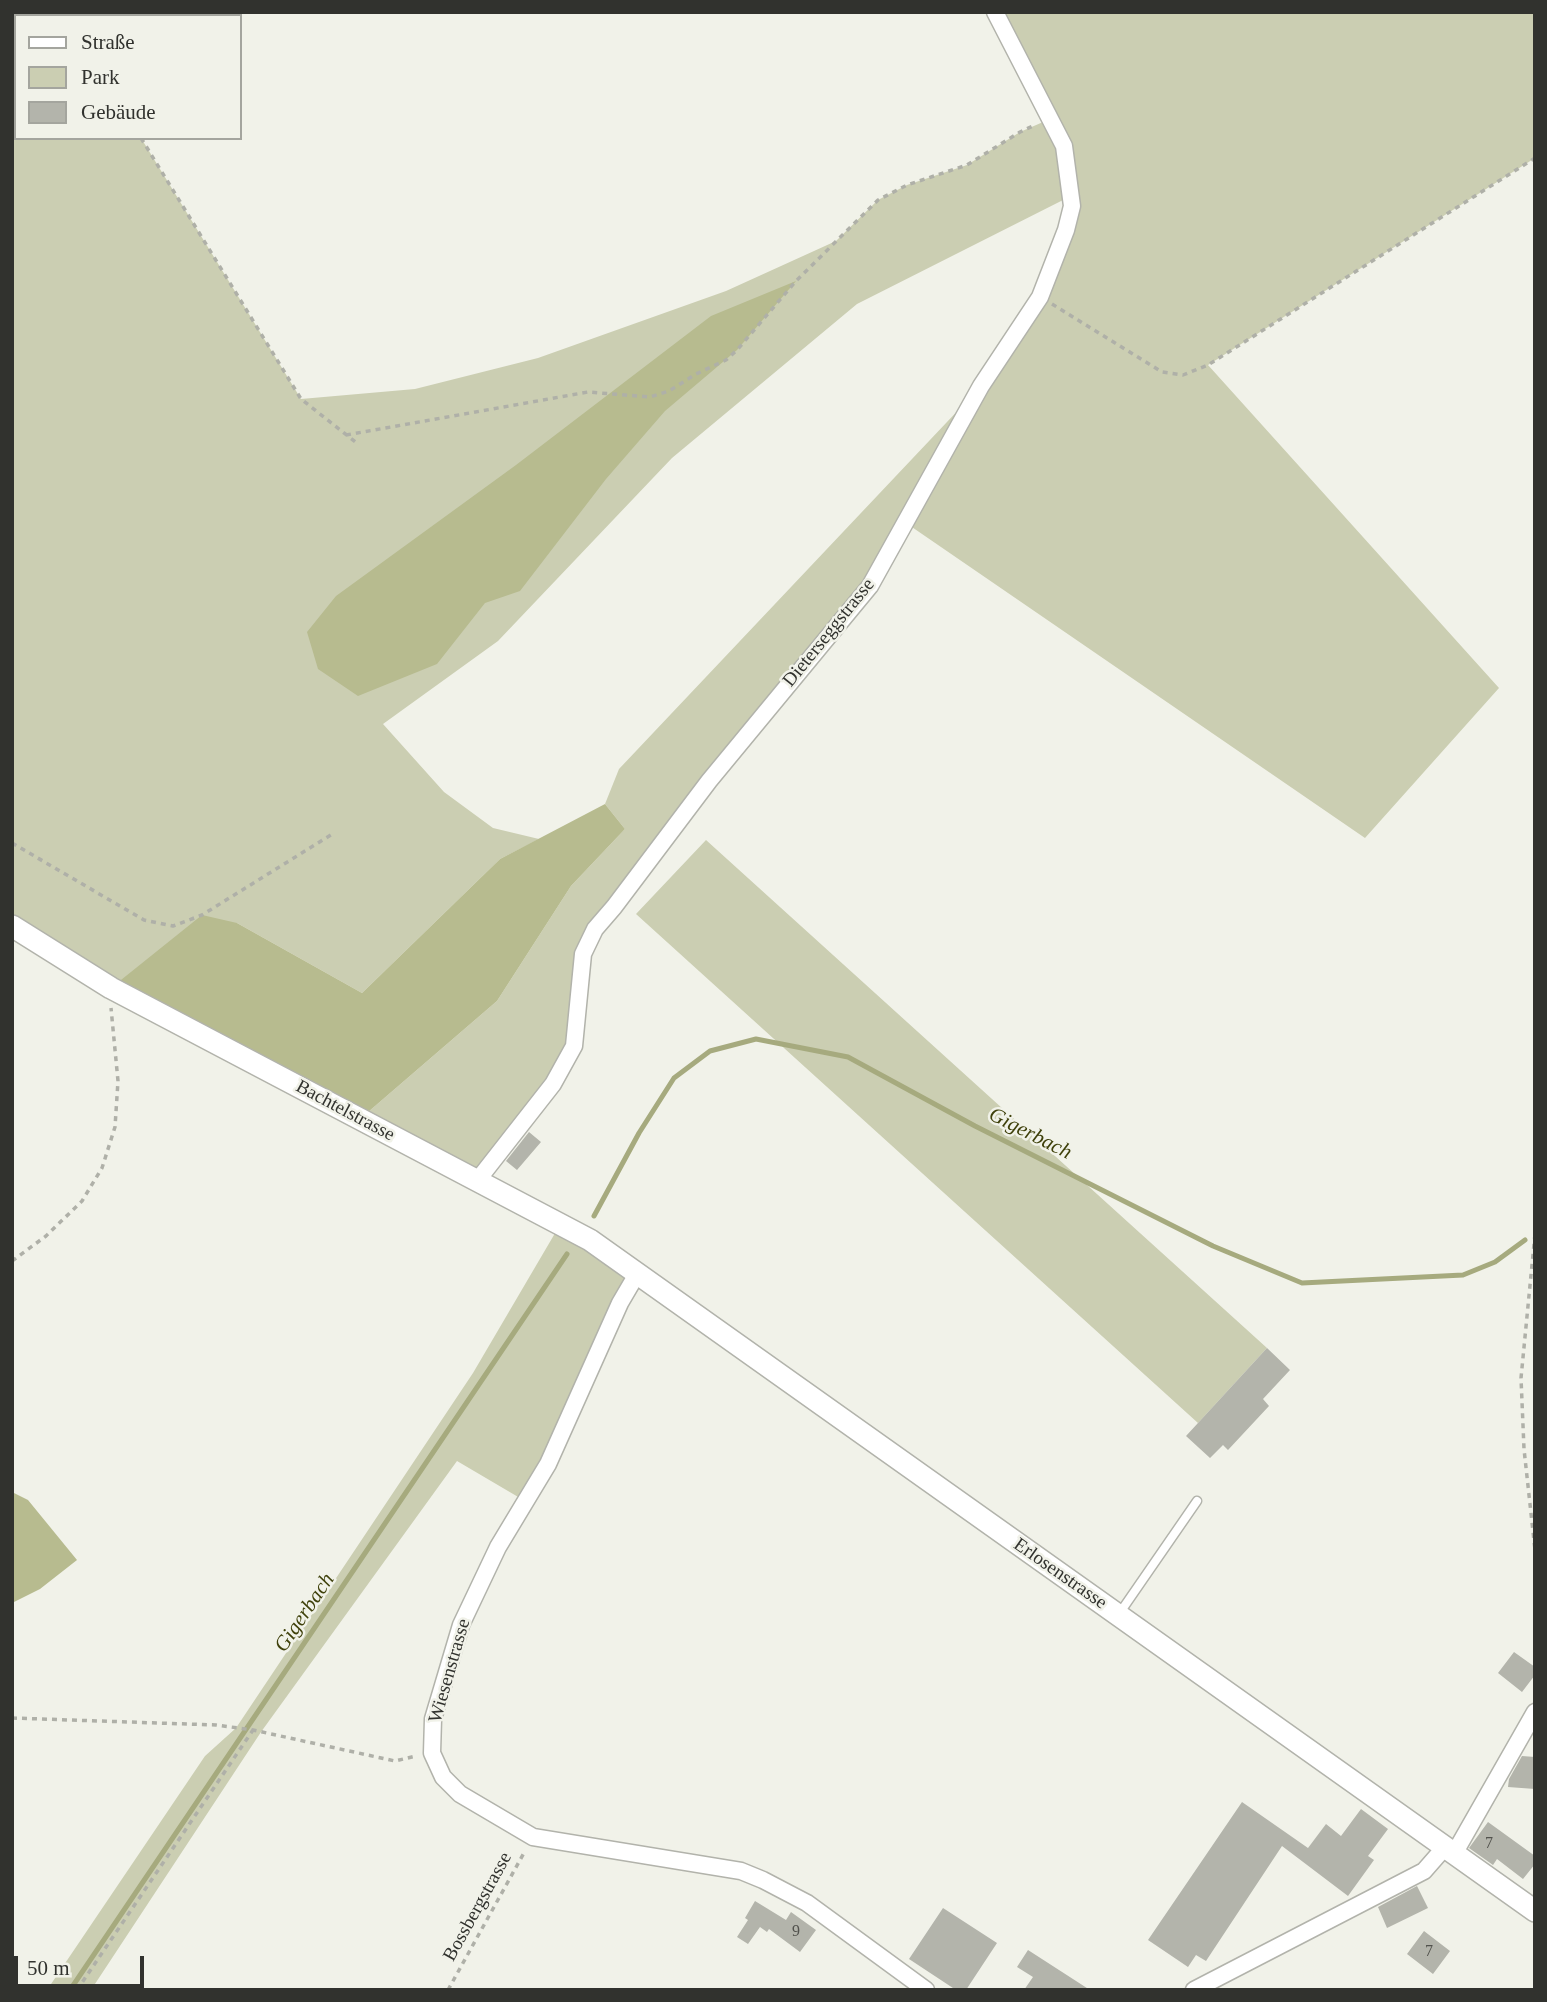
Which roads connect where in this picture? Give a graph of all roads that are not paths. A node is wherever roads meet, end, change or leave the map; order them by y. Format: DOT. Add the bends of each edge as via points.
graph roads {
  1 [pos="995,12"];
  2 [pos="12,926"];
  3 [pos="477,1181"];
  4 [pos="637,1274"];
  5 [pos="675,1301"];
  6 [pos="1197,1501"];
  7 [pos="1118,1615"];
  8 [pos="1535,1712"];
  9 [pos="1450,1851"];
  10 [pos="1535,1911"];
  11 [pos="926,1990"];
  12 [pos="1194,1990"];
  1 -- 3 [label="street, Dieterseggstrasse" via="1064,146 1072,206 1040,297 981,386 870,586 709,781 595,929 583,954 574,1046 553,1084"];
  2 -- 3 [label="street, Bachtelstrasse" via="111,988"];
  3 -- 4 [label="street, Bachtelstrasse" via="561,1223"];
  4 -- 5 [label="street, Bachtelstrasse"];
  4 -- 11 [label="street, Wiesenstrasse" via="548,1464 498,1547 461,1625 433,1720 432,1753 443,1777 460,1794 533,1837 741,1871 807,1903"];
  5 -- 7 [label="street, Erlosenstrasse"];
  6 -- 7 [label="lane"];
  7 -- 9 [label="street, Erlosenstrasse"];
  8 -- 9 [label="street"];
  9 -- 10 [label="street, Erlosenstrasse"];
  9 -- 12 [label="street" via="1424,1871"];
}
